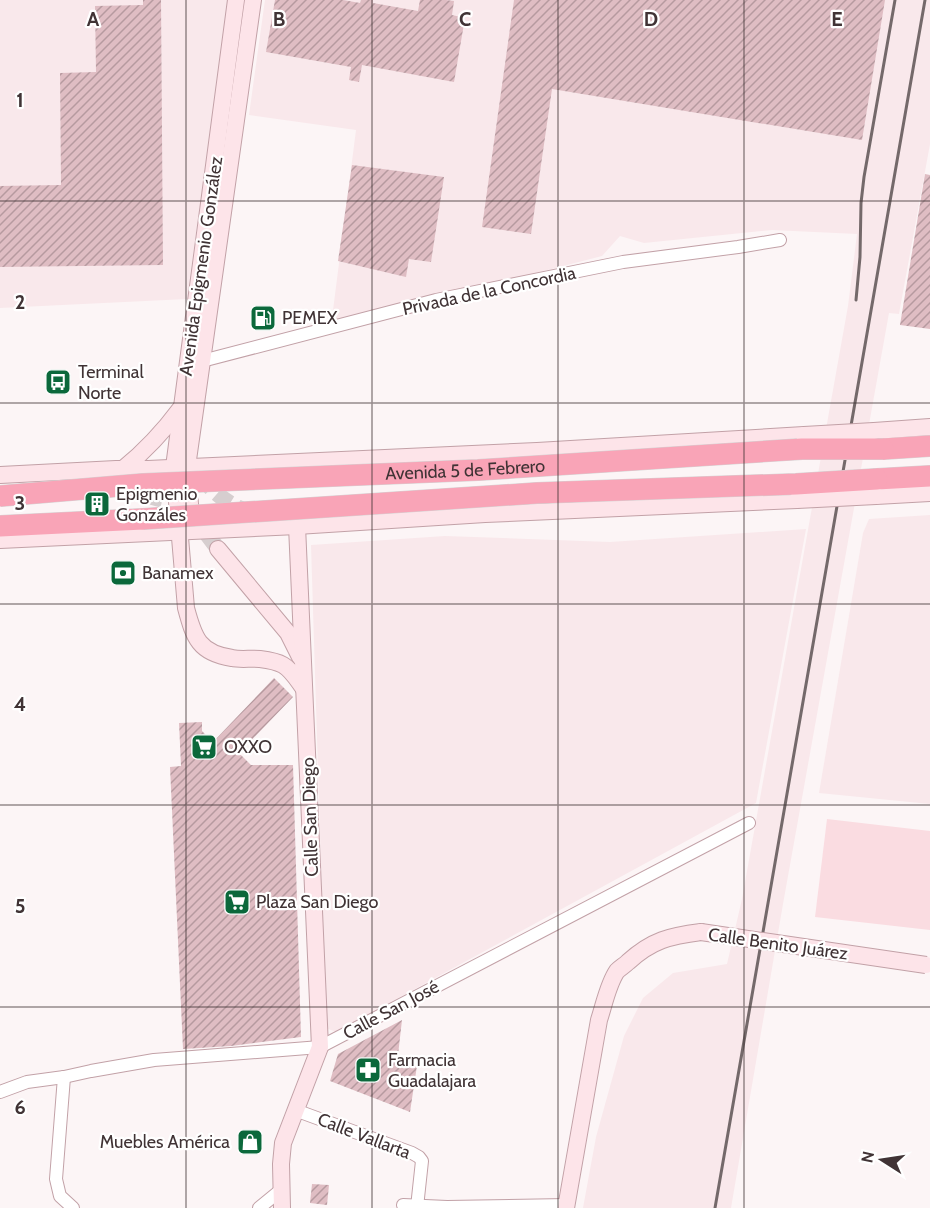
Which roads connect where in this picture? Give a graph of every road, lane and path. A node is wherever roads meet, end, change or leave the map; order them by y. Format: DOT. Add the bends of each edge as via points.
graph roads {
  1 [pos="236,0"];
  2 [pos="253,0"];
  3 [pos="780,240"];
  4 [pos="202,361"];
  5 [pos="186,408"];
  6 [pos="930,428"];
  7 [pos="886,439"];
  8 [pos="930,441"];
  9 [pos="183,446"];
  10 [pos="930,446"];
  11 [pos="908,447"];
  12 [pos="181,467"];
  13 [pos="123,469"];
  14 [pos="0,475"];
  15 [pos="930,476"];
  16 [pos="60,481"];
  17 [pos="0,484"];
  18 [pos="876,488"];
  19 [pos="930,494"];
  20 [pos="0,496"];
  21 [pos="485,514"];
  22 [pos="273,519"];
  23 [pos="0,526"];
  24 [pos="297,526"];
  25 [pos="186,532"];
  26 [pos="0,540"];
  27 [pos="218,549"];
  28 [pos="303,663"];
  29 [pos="304,689"];
  30 [pos="749,823"];
  31 [pos="928,966"];
  32 [pos="320,1047"];
  33 [pos="64,1077"];
  34 [pos="0,1092"];
  35 [pos="295,1110"];
  36 [pos="281,1190"];
  37 [pos="404,1205"];
  38 [pos="566,1206"];
  39 [pos="417,1207"];
  40 [pos="73,1208"];
  41 [pos="259,1208"];
  42 [pos="282,1208"];
  43 [pos="446,1208"];
  1 -- 5 [label="main road, Avenida Epigmenio González"];
  2 -- 4 [label="main road, Avenida Epigmenio González"];
  3 -- 4 [label="street, Privada de la Concordia" via="623,262 436,300"];
  4 -- 9 [label="main road, Avenida Epigmenio González"];
  5 -- 9 [label="main road, Avenida Epigmenio González"];
  5 -- 13 [label="main road"];
  6 -- 7 [label="main road, Avenida 5 de Febrero"];
  7 -- 11 [label="highway, Avenida 5 de Febrero"];
  7 -- 12 [label="main road, Avenida 5 de Febrero, bridge" via="804,435 537,452"];
  7 -- 20 [label="highway, Avenida 5 de Febrero, bridge" via="802,449 478,470 143,484"];
  8 -- 11 [label="highway"];
  9 -- 12 [label="main road, Avenida Epigmenio González"];
  10 -- 11 [label="highway, Avenida 5 de Febrero"];
  12 -- 13 [label="main road, Avenida 5 de Febrero"];
  12 -- 25 [label="main road, Avenida Epigmenio González"];
  13 -- 14 [label="main road, Avenida 5 de Febrero"];
  15 -- 18 [label="highway, Avenida 5 de Febrero"];
  16 -- 17 [label="main road"];
  18 -- 19 [label="main road, Avenida 5 de Febrero"];
  18 -- 21 [label="main road, Avenida 5 de Febrero, bridge" via="797,500"];
  18 -- 23 [label="highway, Avenida 5 de Febrero, bridge" via="796,484 537,493"];
  21 -- 22 [label="main road"];
  21 -- 24 [label="main road, Avenida 5 de Febrero"];
  24 -- 25 [label="main road, Avenida 5 de Febrero"];
  24 -- 28 [label="main road, Calle San Diego"];
  25 -- 26 [label="main road, Avenida 5 de Febrero"];
  25 -- 29 [label="main road, Avenida Epigmenio González" via="182,565 186,608 192,630 202,645 213,653 283,665"];
  27 -- 28 [label="main road" via="288,633"];
  28 -- 29 [label="main road, Calle San Diego"];
  29 -- 32 [label="main road, Calle San Diego"];
  30 -- 32 [label="street, Calle San José"];
  31 -- 38 [label="main road, Calle Benito Juárez, bridge" via="701,932 656,941 617,972 606,995"];
  32 -- 33 [label="street, Calle San José" via="154,1060"];
  32 -- 35 [label="main road, Calle San Diego"];
  33 -- 34 [label="street, Calle San José" via="27,1082"];
  33 -- 40 [label="street" via="56,1179 60,1196"];
  35 -- 36 [label="main road, Calle San Diego" via="283,1143"];
  35 -- 39 [label="street, Calle Vallarta" via="419,1157 422,1161"];
  36 -- 41 [label="street"];
  36 -- 42 [label="main road, Calle San Diego"];
  37 -- 39 [label="street"];
  38 -- 43 [label="street"];
  39 -- 43 [label="street"];
}
